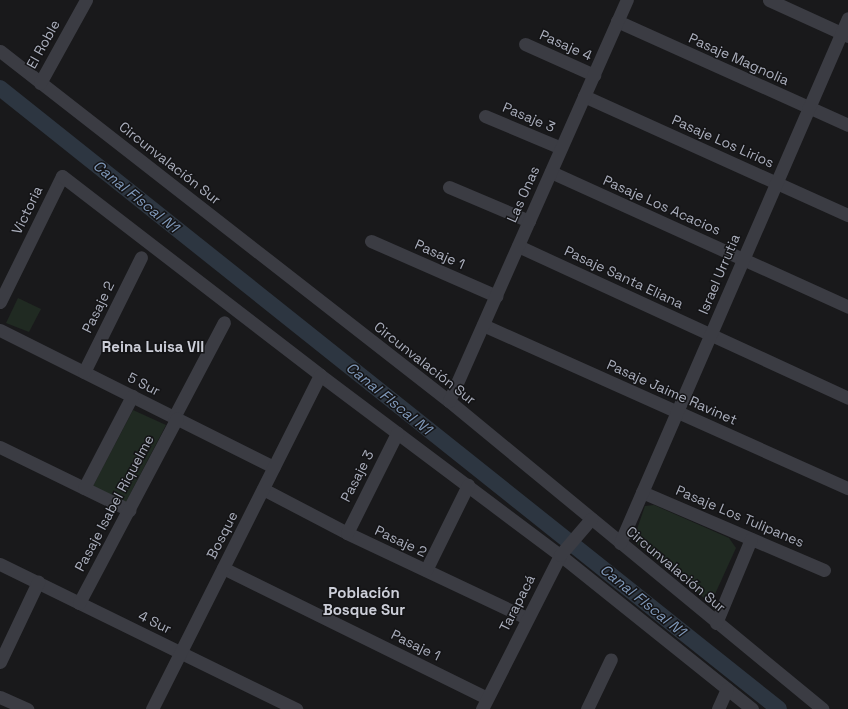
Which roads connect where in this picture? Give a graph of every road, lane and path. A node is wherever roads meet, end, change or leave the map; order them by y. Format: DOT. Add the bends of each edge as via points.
graph roads {
  1 [pos="86,0"];
  2 [pos="627,0"];
  3 [pos="769,0"];
  4 [pos="848,18"];
  5 [pos="617,21"];
  6 [pos="845,34"];
  7 [pos="524,44"];
  8 [pos="0,51"];
  9 [pos="594,75"];
  10 [pos="40,83"];
  11 [pos="584,96"];
  12 [pos="809,108"];
  13 [pos="485,116"];
  14 [pos="848,125"];
  15 [pos="561,148"];
  16 [pos="551,172"];
  17 [pos="776,183"];
  18 [pos="449,187"];
  19 [pos="848,215"];
  20 [pos="529,221"];
  21 [pos="371,241"];
  22 [pos="518,246"];
  23 [pos="141,257"];
  24 [pos="743,260"];
  25 [pos="496,296"];
  26 [pos="0,302"];
  27 [pos="848,307"];
  28 [pos="224,322"];
  29 [pos="483,324"];
  30 [pos="0,330"];
  31 [pos="710,335"];
  32 [pos="84,372"];
  33 [pos="320,376"];
  34 [pos="132,396"];
  35 [pos="848,398"];
  36 [pos="449,401"];
  37 [pos="677,412"];
  38 [pos="175,418"];
  39 [pos="397,433"];
  40 [pos="0,447"];
  41 [pos="274,467"];
  42 [pos="468,485"];
  43 [pos="84,488"];
  44 [pos="848,488"];
  45 [pos="263,489"];
  46 [pos="642,492"];
  47 [pos="128,510"];
  48 [pos="589,522"];
  49 [pos="347,533"];
  50 [pos="751,539"];
  51 [pos="620,543"];
  52 [pos="563,551"];
  53 [pos="0,564"];
  54 [pos="223,568"];
  55 [pos="426,570"];
  56 [pos="824,570"];
  57 [pos="38,582"];
  58 [pos="79,603"];
  59 [pos="527,618"];
  60 [pos="716,623"];
  61 [pos="181,652"];
  62 [pos="611,659"];
  63 [pos="0,662"];
  64 [pos="727,689"];
  65 [pos="0,697"];
  66 [pos="484,704"];
  67 [pos="27,709"];
  68 [pos="152,709"];
  69 [pos="296,709"];
  70 [pos="587,709"];
  71 [pos="718,709"];
  72 [pos="752,709"];
  73 [pos="822,709"];
  1 -- 10 [label="street, El Roble"];
  2 -- 5 [label="street, Las Onas"];
  3 -- 6 [label="street"];
  4 -- 6 [label="street, Israel Urrutia"];
  5 -- 9 [label="street, Las Onas"];
  5 -- 12 [label="street, Pasaje Magnolia"];
  6 -- 12 [label="street, Israel Urrutia"];
  7 -- 9 [label="street, Pasaje 4"];
  8 -- 10 [label="street, Circunvalación Sur"];
  9 -- 11 [label="street, Las Onas"];
  10 -- 36 [label="street, Circunvalación Sur"];
  11 -- 15 [label="street, Las Onas"];
  11 -- 17 [label="street, Pasaje Los Lirios"];
  12 -- 14 [label="street, Pasaje Magnolia"];
  12 -- 17 [label="street, Israel Urrutia"];
  13 -- 15 [label="street, Pasaje 3"];
  15 -- 16 [label="street, Las Onas"];
  16 -- 20 [label="street, Las Onas"];
  16 -- 24 [label="street, Pasaje Los Acacios"];
  17 -- 19 [label="street, Pasaje Los Lirios"];
  17 -- 24 [label="street, Israel Urrutia"];
  18 -- 20 [label="street"];
  20 -- 22 [label="street, Las Onas"];
  21 -- 25 [label="street, Pasaje 1"];
  22 -- 25 [label="street, Las Onas"];
  22 -- 31 [label="street, Pasaje Santa Eliana"];
  23 -- 32 [label="street, Pasaje 2"];
  24 -- 27 [label="street, Pasaje Los Acacios"];
  24 -- 31 [label="street, Israel Urrutia"];
  25 -- 29 [label="street, Las Onas"];
  26 -- 33 [label="street, Victoria" via="62,176"];
  28 -- 38 [label="street"];
  29 -- 36 [label="street, Las Onas"];
  29 -- 37 [label="street, Pasaje Jaime Ravinet"];
  30 -- 32 [label="street, 5 Sur"];
  31 -- 35 [label="street, Pasaje Santa Eliana"];
  31 -- 37 [label="street, Israel Urrutia"];
  32 -- 34 [label="street, 5 Sur"];
  33 -- 39 [label="street"];
  33 -- 41 [label="street, Bosque"];
  34 -- 38 [label="street, 5 Sur"];
  34 -- 43 [label="street"];
  36 -- 48 [label="street, Circunvalación Sur"];
  37 -- 44 [label="street, Pasaje Jaime Ravinet"];
  37 -- 46 [label="street, Israel Urrutia"];
  38 -- 41 [label="street, 5 Sur"];
  38 -- 47 [label="street, Pasaje Isabel Riquelme"];
  39 -- 42 [label="street"];
  39 -- 49 [label="street, Pasaje 3"];
  40 -- 43 [label="street"];
  41 -- 45 [label="street, Bosque"];
  42 -- 52 [label="street"];
  42 -- 55 [label="street"];
  43 -- 47 [label="street"];
  45 -- 49 [label="street, Pasaje 2"];
  45 -- 54 [label="street, Bosque"];
  46 -- 50 [label="street, Pasaje Los Tulipanes"];
  46 -- 51 [label="street, Israel Urrutia"];
  47 -- 58 [label="street, Pasaje Isabel Riquelme"];
  48 -- 51 [label="street, Circunvalación Sur"];
  48 -- 52 [label="street, Tarapacá"];
  49 -- 55 [label="street, Pasaje 2"];
  50 -- 56 [label="street, Pasaje Los Tulipanes"];
  50 -- 60 [label="street"];
  51 -- 60 [label="street, Circunvalación Sur"];
  52 -- 59 [label="street, Tarapacá"];
  52 -- 64 [label="street"];
  53 -- 57 [label="street, 4 Sur"];
  54 -- 61 [label="street, Bosque"];
  54 -- 66 [label="street, Pasaje 1"];
  55 -- 59 [label="street, Pasaje 2"];
  57 -- 58 [label="street, 4 Sur"];
  57 -- 63 [label="street"];
  58 -- 61 [label="street, 4 Sur"];
  59 -- 66 [label="street, Tarapacá"];
  60 -- 73 [label="street, Circunvalación Sur"];
  61 -- 68 [label="street, Bosque"];
  61 -- 69 [label="street, 4 Sur"];
  62 -- 70 [label="street"];
  64 -- 71 [label="street"];
  64 -- 72 [label="street"];
  65 -- 67 [label="street"];
}
